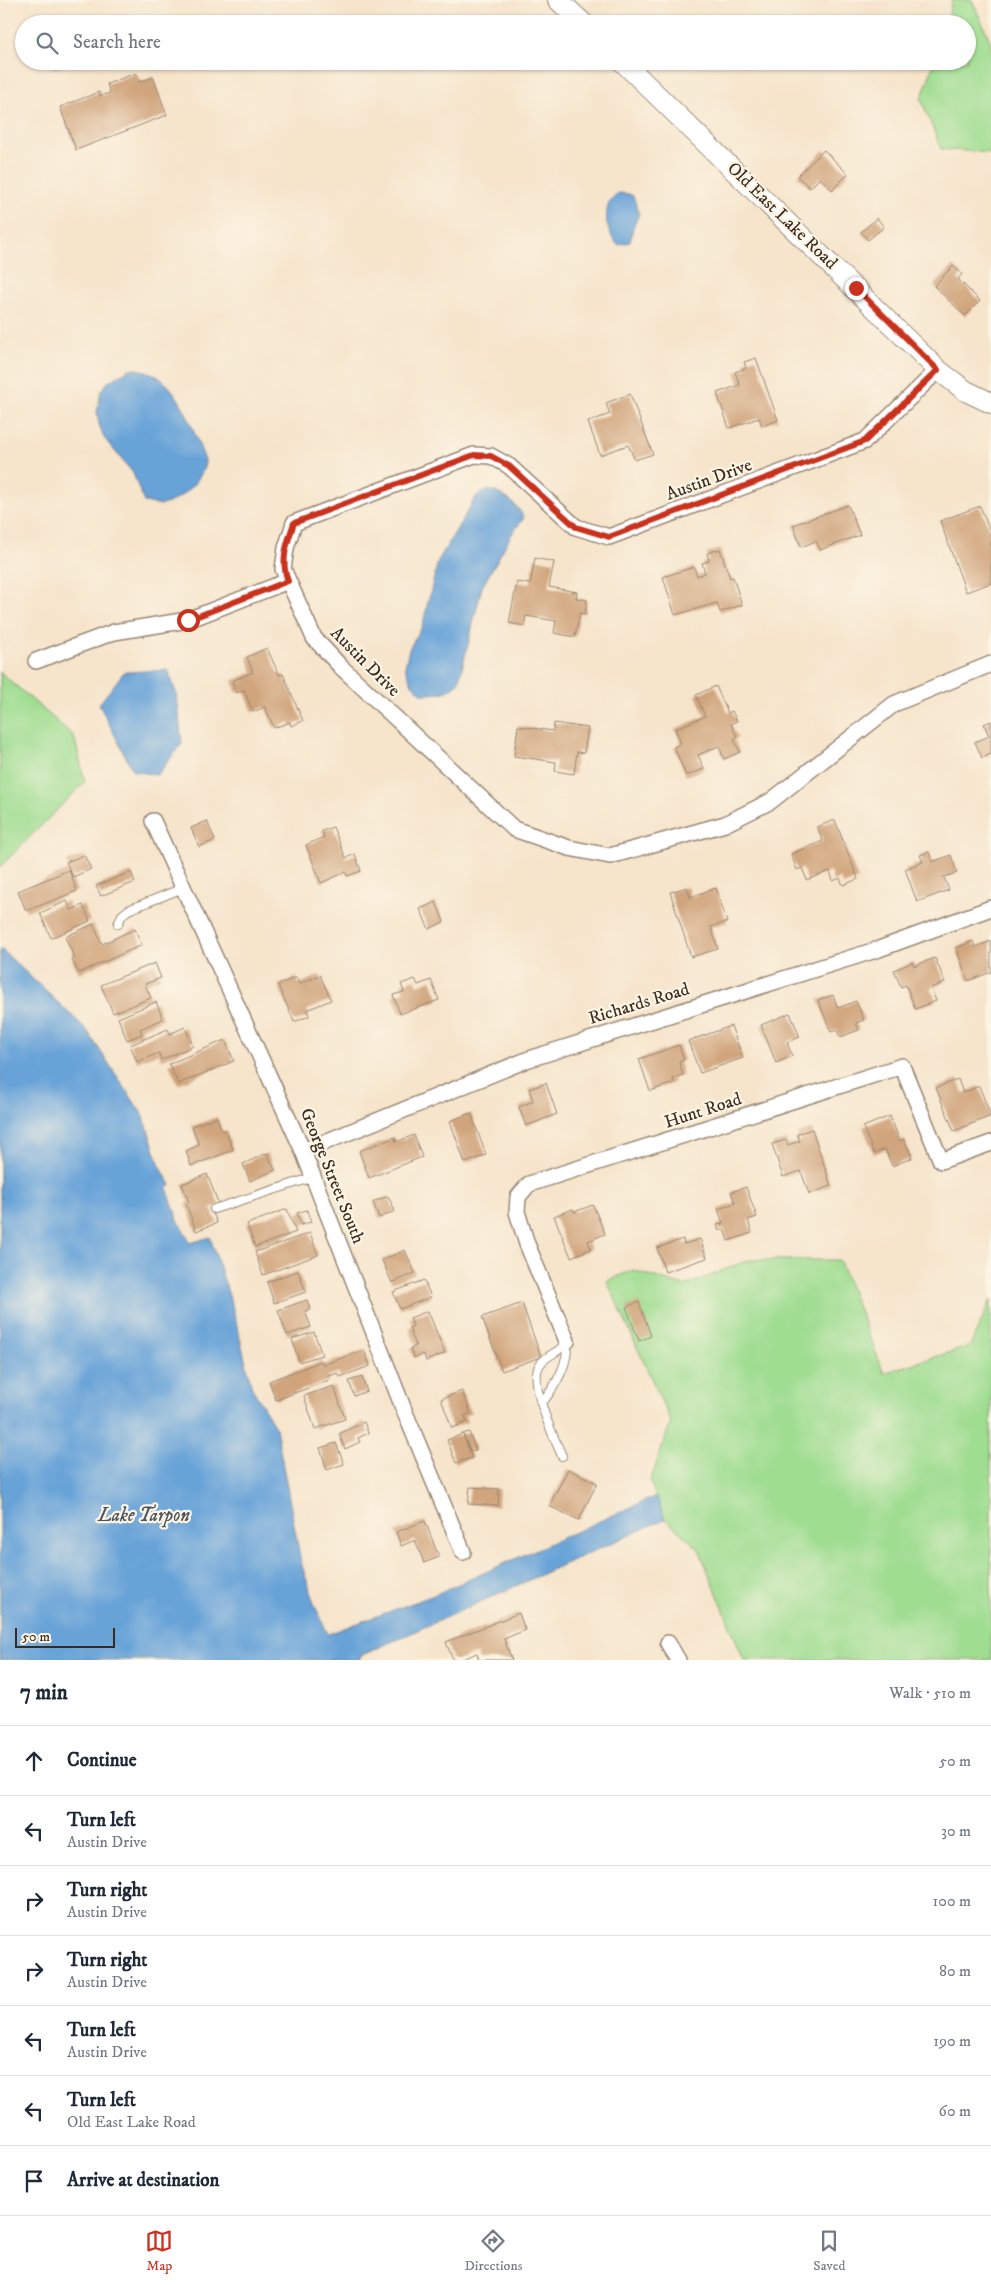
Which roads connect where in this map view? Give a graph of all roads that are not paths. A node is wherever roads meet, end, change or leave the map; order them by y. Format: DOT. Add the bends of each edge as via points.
graph roads {
  1 [pos="558,0"];
  2 [pos="574,15"];
  3 [pos="631,70"];
  4 [pos="938,370"];
  5 [pos="991,403"];
  6 [pos="288,581"];
  7 [pos="36,661"];
  8 [pos="991,664"];
  9 [pos="153,821"];
  10 [pos="183,888"];
  11 [pos="991,908"];
  12 [pos="118,924"];
  13 [pos="991,1143"];
  14 [pos="303,1151"];
  15 [pos="314,1177"];
  16 [pos="214,1209"];
  17 [pos="566,1341"];
  18 [pos="542,1403"];
  19 [pos="562,1456"];
  20 [pos="463,1552"];
  21 [pos="668,1643"];
  22 [pos="678,1660"];
  1 -- 2 [label="street"];
  3 -- 4 [label="street, Old East Lake Road"];
  4 -- 5 [label="street, Old East Lake Road" via="966,392"];
  4 -- 6 [label="street, Austin Drive" via="865,441 609,537 576,527 509,466 491,456 474,455 294,523 283,569"];
  6 -- 7 [label="street" via="188,620 114,632"];
  6 -- 8 [label="street, Austin Drive" via="314,638 341,668 514,829 569,848 610,856 725,824 771,801 894,704"];
  9 -- 10 [label="street, George Street South"];
  10 -- 12 [label="lane" via="128,910"];
  10 -- 14 [label="street, George Street South"];
  11 -- 14 [label="street, Richards Road" via="879,950 529,1059"];
  13 -- 17 [label="street, Hunt Road" via="941,1161 902,1066 528,1184 518,1197 517,1212"];
  14 -- 15 [label="street, George Street South"];
  15 -- 16 [label="lane"];
  15 -- 20 [label="street, George Street South"];
  17 -- 18 [label="lane" via="568,1353 565,1364"];
  17 -- 18 [label="lane" via="562,1350 538,1368 535,1376"];
  18 -- 19 [label="lane"];
  21 -- 22 [label="street"];
}
